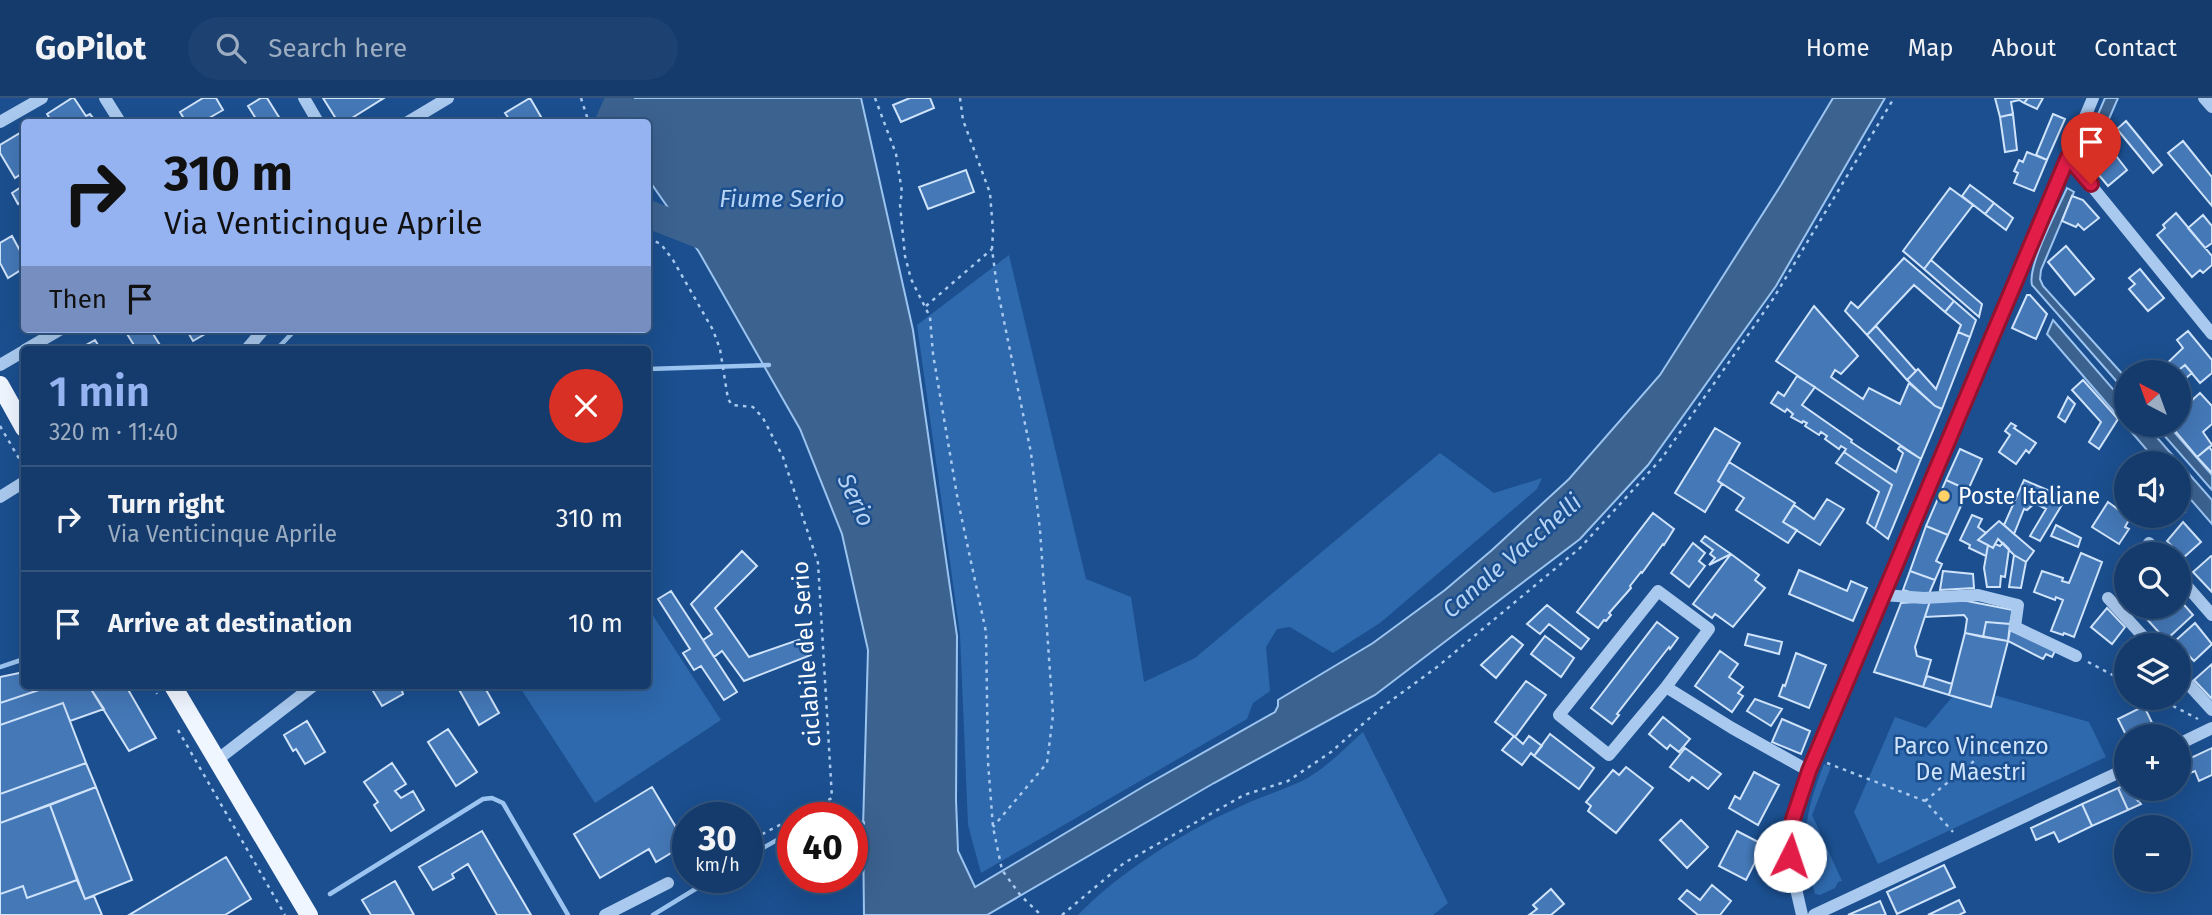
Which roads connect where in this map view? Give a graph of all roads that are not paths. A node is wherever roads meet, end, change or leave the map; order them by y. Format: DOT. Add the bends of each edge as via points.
graph roads {
  1 [pos="42,98"];
  2 [pos="105,98"];
  3 [pos="304,98"];
  4 [pos="448,98"];
  5 [pos="2092,98"];
  6 [pos="2204,98"];
  7 [pos="2212,107"];
  8 [pos="118,119"];
  9 [pos="316,119"];
  10 [pos="413,119"];
  11 [pos="0,122"];
  12 [pos="2068,157"];
  13 [pos="54,333"];
  14 [pos="2212,334"];
  15 [pos="32,346"];
  16 [pos="21,352"];
  17 [pos="0,365"];
  18 [pos="0,385"];
  19 [pos="21,423"];
  20 [pos="21,484"];
  21 [pos="0,497"];
  22 [pos="2191,591"];
  23 [pos="1883,595"];
  24 [pos="2108,598"];
  25 [pos="2212,615"];
  26 [pos="2140,633"];
  27 [pos="2076,656"];
  28 [pos="1666,687"];
  29 [pos="2191,687"];
  30 [pos="175,689"];
  31 [pos="309,689"];
  32 [pos="2212,710"];
  33 [pos="2207,725"];
  34 [pos="2191,736"];
  35 [pos="217,760"];
  36 [pos="1809,771"];
  37 [pos="2114,775"];
  38 [pos="668,883"];
  39 [pos="309,915"];
  40 [pos="606,915"];
  41 [pos="1802,915"];
  42 [pos="1814,915"];
  1 -- 11 [label="street"];
  2 -- 8 [label="street"];
  3 -- 9 [label="street"];
  4 -- 10 [label="street"];
  5 -- 12 [label="street"];
  6 -- 7 [label="street"];
  12 -- 14 [label="street"];
  12 -- 23 [label="street"];
  13 -- 15 [label="street"];
  16 -- 17 [label="street"];
  18 -- 19 [label="main road"];
  20 -- 21 [label="street"];
  22 -- 25 [label="street"];
  23 -- 27 [label="street" via="1978,595 2018,605 2015,627"];
  23 -- 36 [label="street"];
  24 -- 26 [label="street"];
  28 -- 28 [label="street" via="1709,629 1658,591 1559,715 1609,755"];
  28 -- 36 [label="street"];
  29 -- 32 [label="street"];
  30 -- 35 [label="main road"];
  31 -- 35 [label="street"];
  33 -- 34 [label="street"];
  35 -- 39 [label="main road"];
  36 -- 41 [label="street" via="1790,838"];
  37 -- 42 [label="street"];
  38 -- 40 [label="street"];
}
